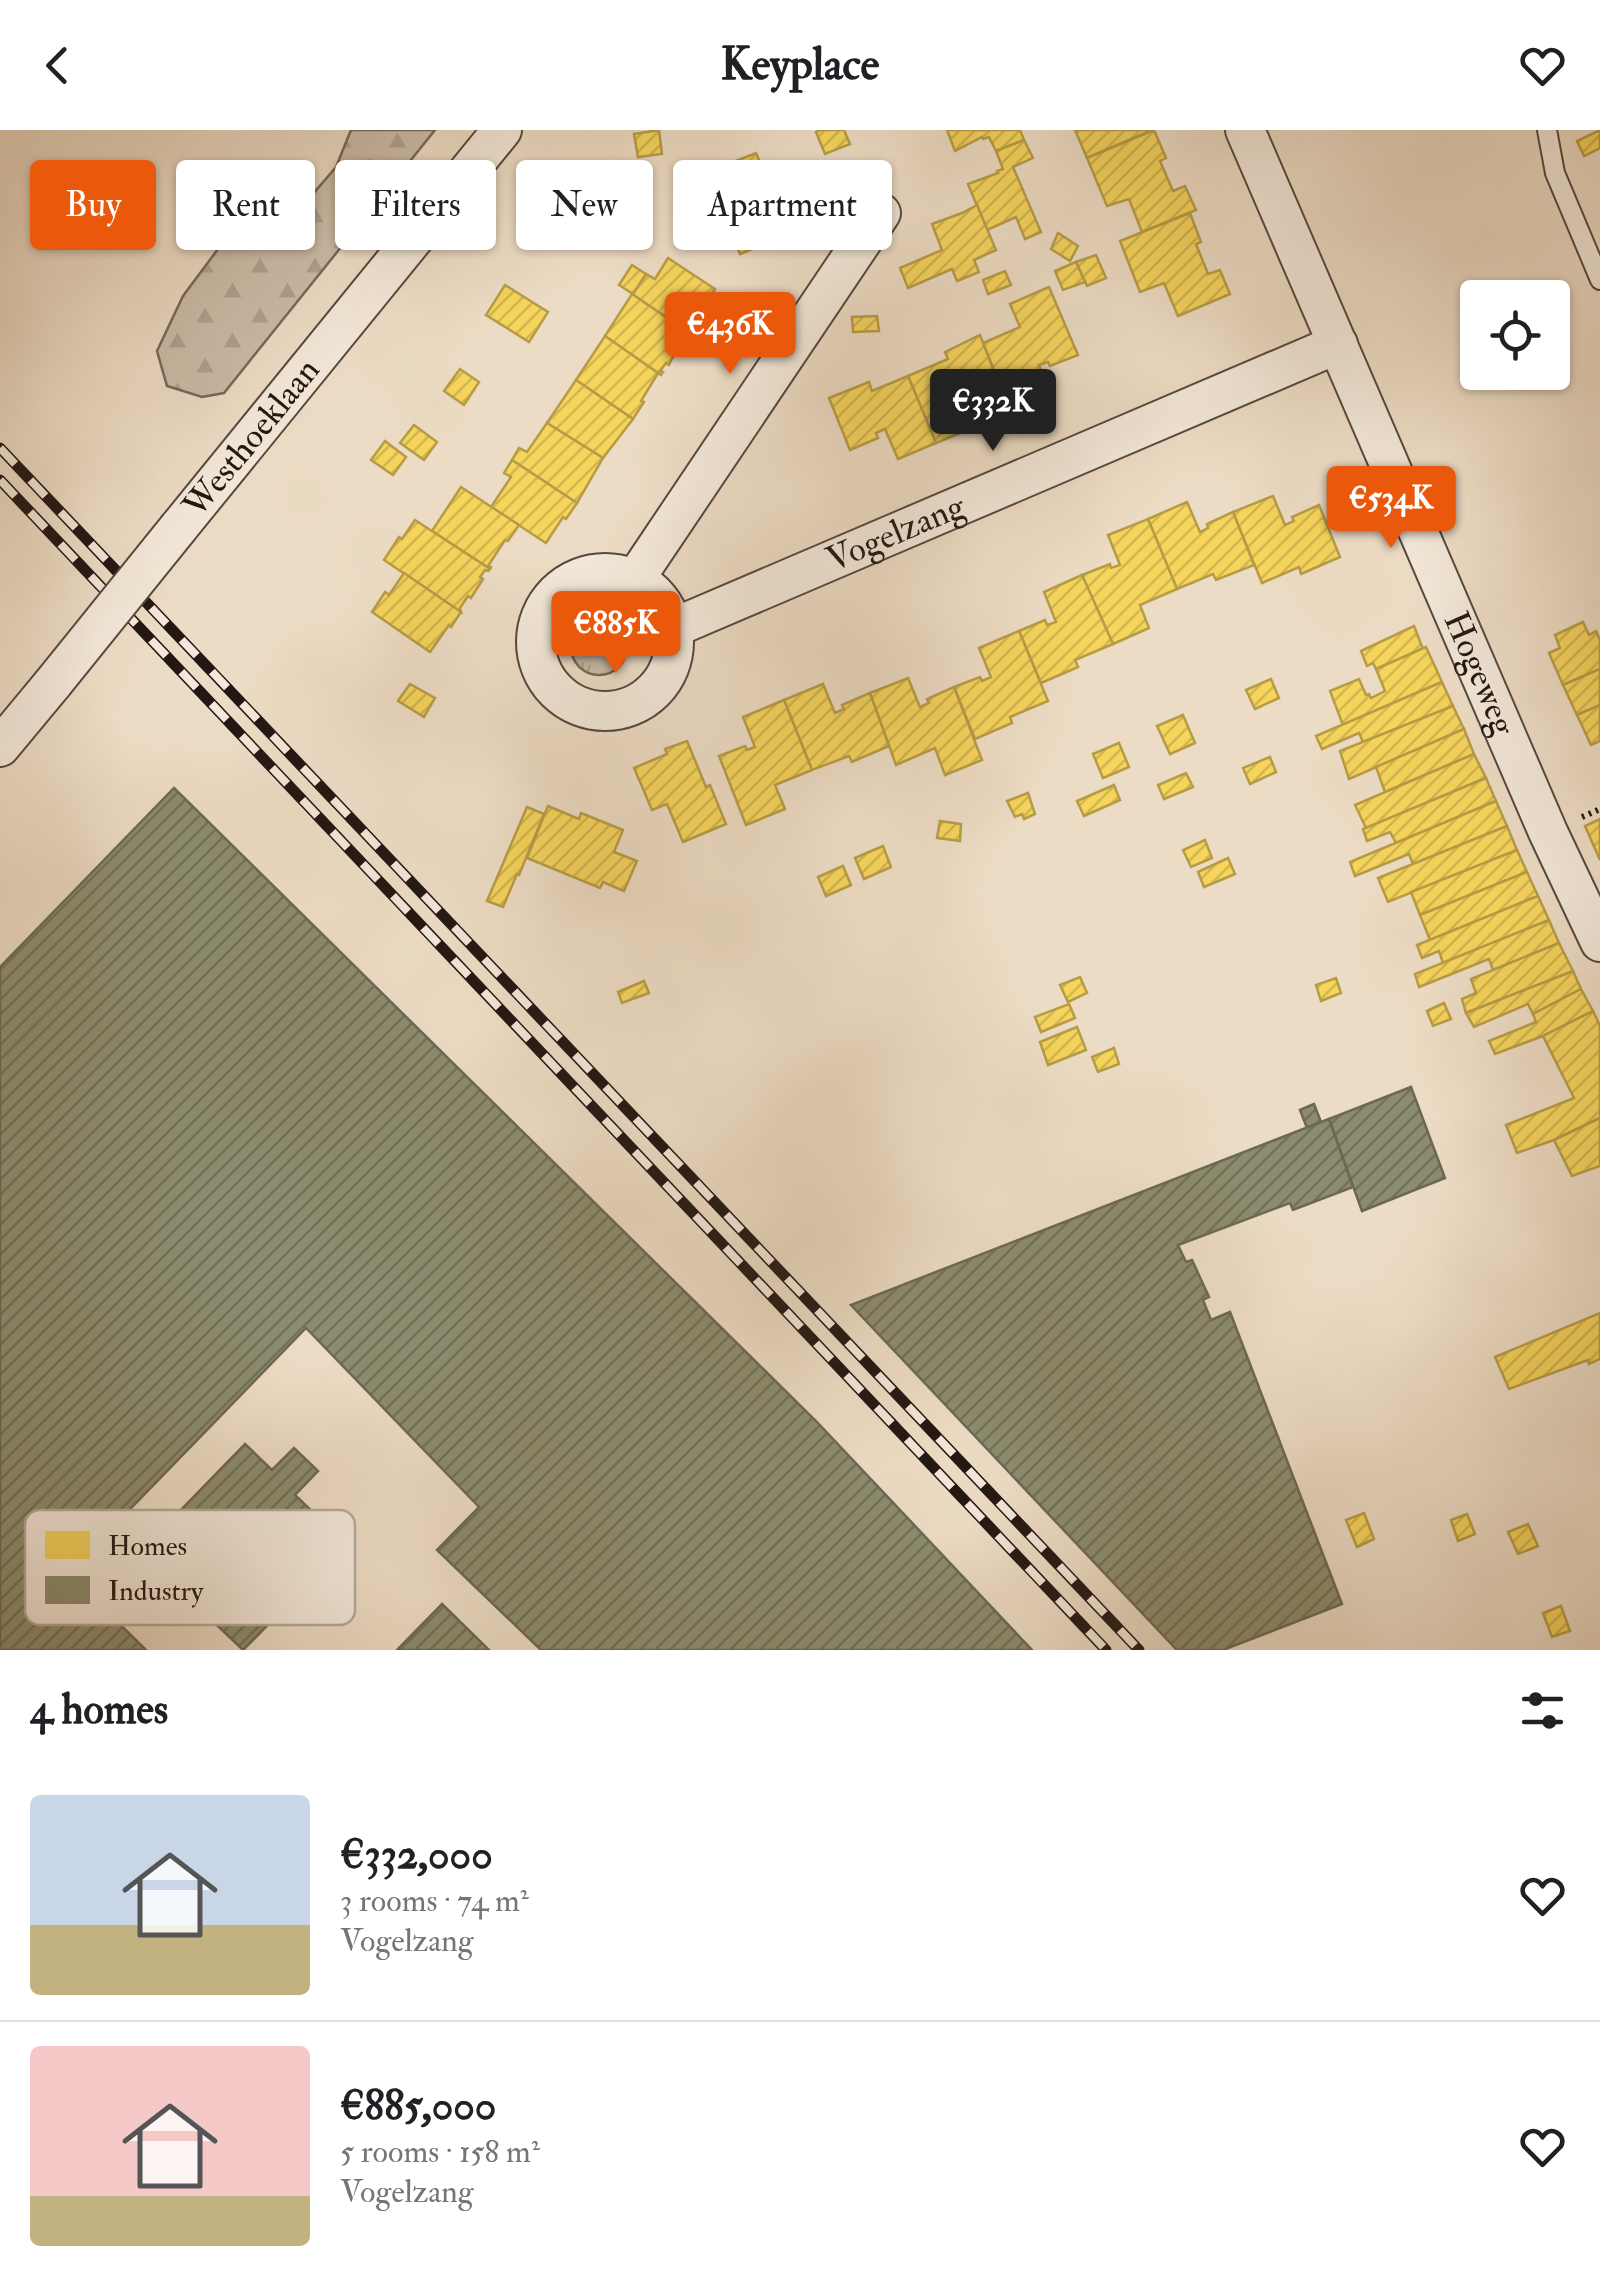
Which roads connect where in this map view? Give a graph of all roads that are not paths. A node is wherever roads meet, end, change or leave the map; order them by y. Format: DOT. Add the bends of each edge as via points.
graph roads {
  1 [pos="502,130"];
  2 [pos="1245,130"];
  3 [pos="1547,130"];
  4 [pos="857,250"];
  5 [pos="1600,280"];
  6 [pos="1338,344"];
  7 [pos="635,579"];
  8 [pos="673,628"];
  9 [pos="0,747"];
  10 [pos="1600,942"];
  1 -- 9 [label="street, Westhoeklaan, bridge"];
  2 -- 6 [label="street, Hogeweg"];
  3 -- 5 [label="lane" via="1554,173"];
  4 -- 7 [label="street"];
  6 -- 8 [label="street, Vogelzang"];
  6 -- 10 [label="street, Hogeweg"];
  7 -- 8 [label="street" via="664,605"];
  7 -- 8 [label="street" via="587,575 555,594 536,638 550,685 597,712 644,701 672,662"];
}
